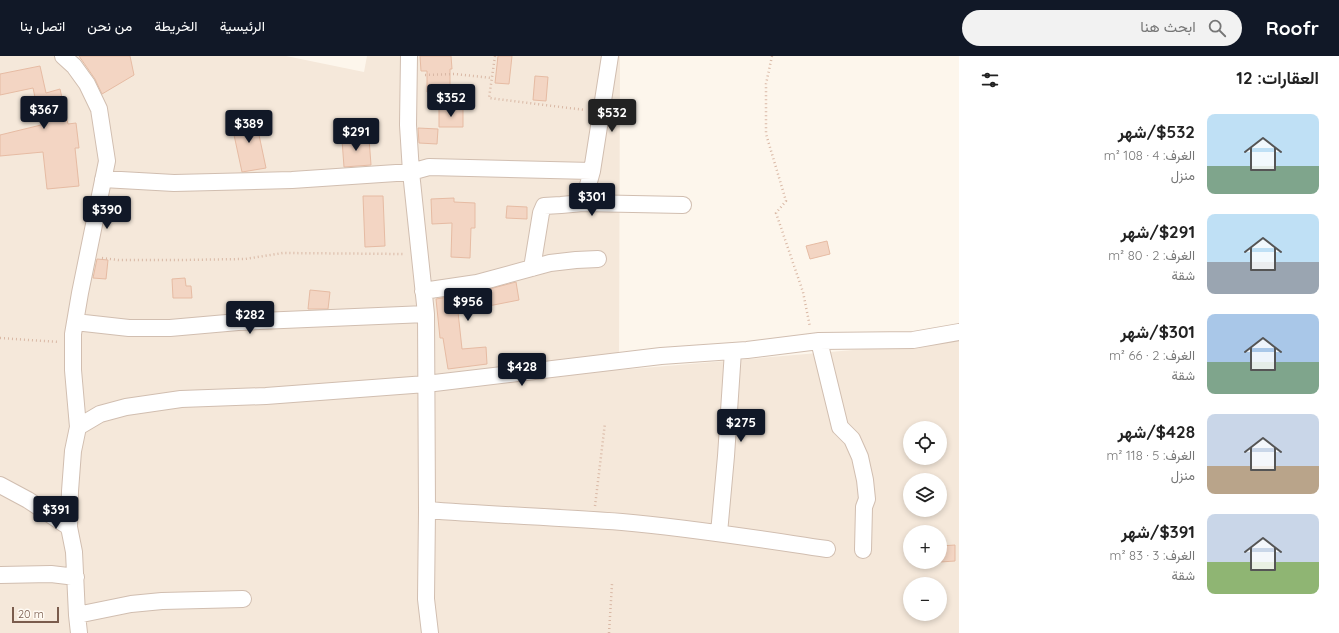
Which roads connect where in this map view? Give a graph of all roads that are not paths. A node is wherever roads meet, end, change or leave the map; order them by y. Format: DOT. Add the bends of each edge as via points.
graph roads {
  1 [pos="64,56"];
  2 [pos="409,56"];
  3 [pos="610,56"];
  4 [pos="592,171"];
  5 [pos="412,172"];
  6 [pos="103,179"];
  7 [pos="583,203"];
  8 [pos="683,205"];
  9 [pos="598,259"];
  10 [pos="532,268"];
  11 [pos="424,291"];
  12 [pos="426,314"];
  13 [pos="75,322"];
  14 [pos="959,332"];
  15 [pos="819,341"];
  16 [pos="733,351"];
  17 [pos="426,384"];
  18 [pos="78,427"];
  19 [pos="0,485"];
  20 [pos="427,510"];
  21 [pos="69,527"];
  22 [pos="719,533"];
  23 [pos="827,549"];
  24 [pos="863,550"];
  25 [pos="0,575"];
  26 [pos="76,577"];
  27 [pos="242,599"];
  28 [pos="77,616"];
  29 [pos="79,633"];
  30 [pos="430,633"];
  1 -- 6 [label="street" via="87,84 99,109 107,162"];
  2 -- 5 [label="street" via="408,125"];
  3 -- 4 [label="street"];
  4 -- 5 [label="street" via="429,167"];
  4 -- 7 [label="street"];
  5 -- 6 [label="street" via="292,180 182,183"];
  5 -- 11 [label="street"];
  6 -- 13 [label="street"];
  7 -- 8 [label="street"];
  7 -- 10 [label="street" via="544,206"];
  9 -- 10 [label="street" via="565,261"];
  10 -- 11 [label="street" via="477,283"];
  11 -- 12 [label="street"];
  12 -- 13 [label="street" via="238,322 170,328 129,328"];
  12 -- 17 [label="street"];
  13 -- 18 [label="street" via="74,391"];
  14 -- 15 [label="street" via="913,340"];
  15 -- 16 [label="street"];
  15 -- 24 [label="street" via="840,427 852,439 865,480 867,499 864,507"];
  16 -- 17 [label="street" via="661,356"];
  16 -- 22 [label="street"];
  17 -- 18 [label="street" via="181,400 126,407 100,414"];
  17 -- 20 [label="street"];
  18 -- 21 [label="street" via="72,458"];
  19 -- 21 [label="street"];
  20 -- 22 [label="street" via="593,520"];
  20 -- 30 [label="street" via="426,598"];
  21 -- 26 [label="street"];
  22 -- 23 [label="street"];
  25 -- 26 [label="street" via="51,574"];
  26 -- 28 [label="street"];
  27 -- 28 [label="street" via="131,604"];
  28 -- 29 [label="street"];
}
